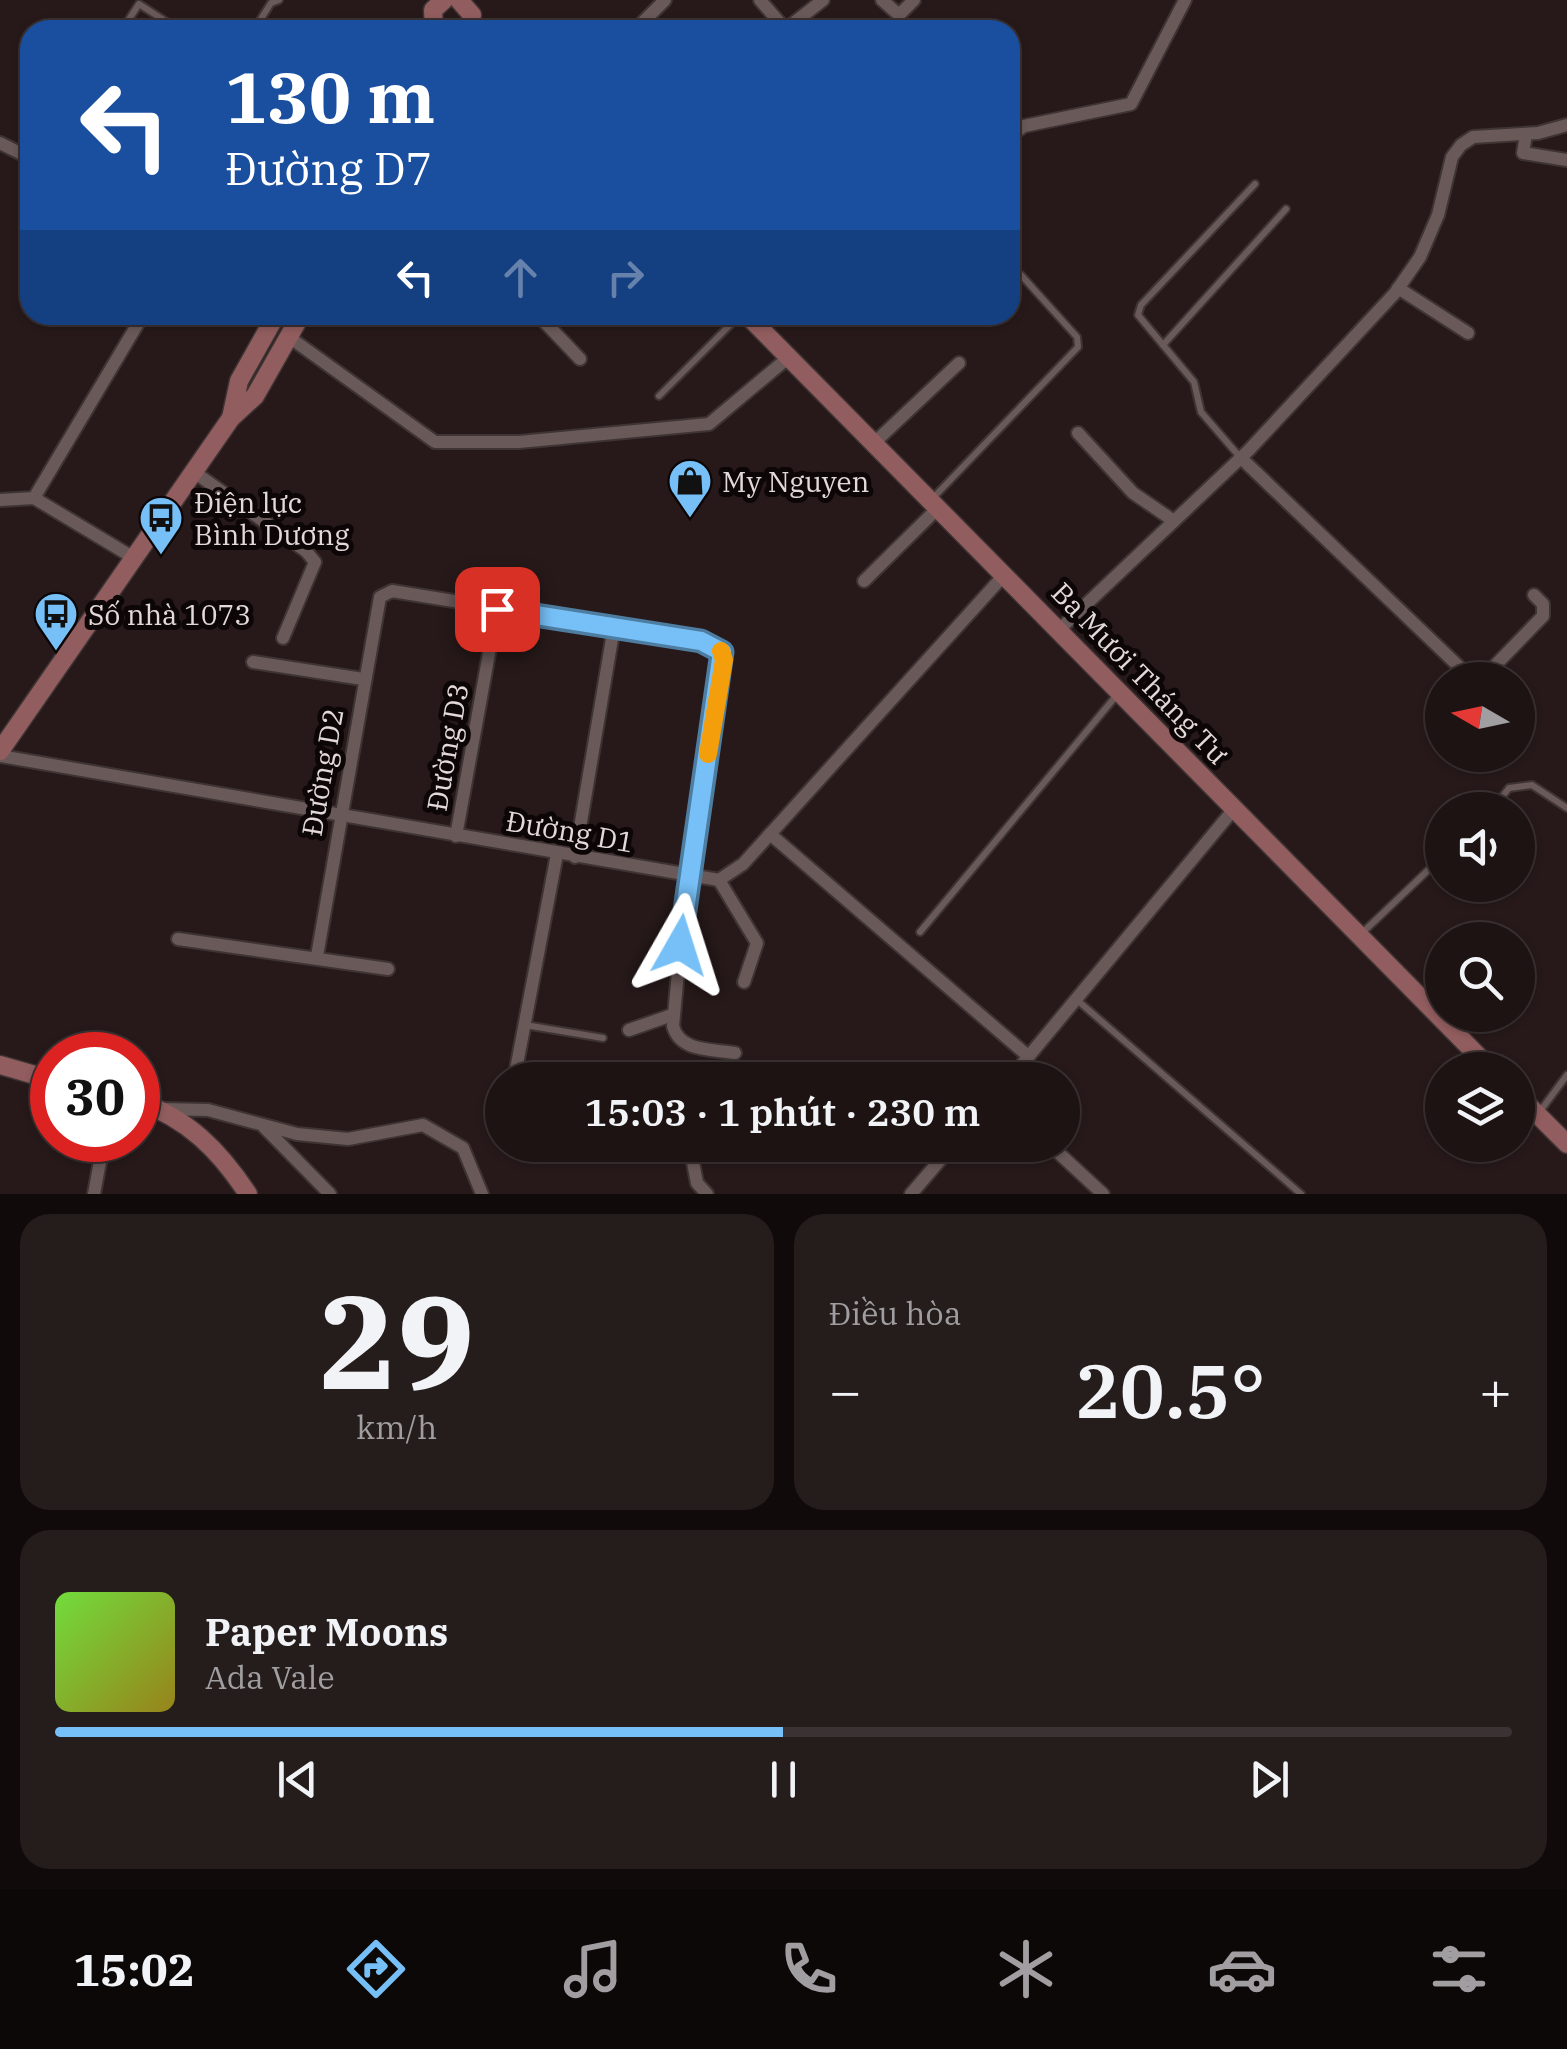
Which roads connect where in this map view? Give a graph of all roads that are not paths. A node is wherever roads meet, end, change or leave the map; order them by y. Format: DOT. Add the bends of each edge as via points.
graph roads {
  1 [pos="664,0"];
  2 [pos="760,0"];
  3 [pos="823,0"];
  4 [pos="882,0"];
  5 [pos="914,0"];
  6 [pos="1185,0"];
  7 [pos="129,20"];
  8 [pos="164,20"];
  9 [pos="645,20"];
  10 [pos="777,20"];
  11 [pos="798,20"];
  12 [pos="1567,125"];
  13 [pos="1020,129"];
  14 [pos="1526,134"];
  15 [pos="1567,160"];
  16 [pos="1255,184"];
  17 [pos="1286,210"];
  18 [pos="1021,274"];
  19 [pos="1398,288"];
  20 [pos="137,325"];
  21 [pos="270,325"];
  22 [pos="295,325"];
  23 [pos="548,325"];
  24 [pos="734,325"];
  25 [pos="755,325"];
  26 [pos="1468,333"];
  27 [pos="289,336"];
  28 [pos="1163,345"];
  29 [pos="789,357"];
  30 [pos="580,359"];
  31 [pos="959,363"];
  32 [pos="659,396"];
  33 [pos="231,418"];
  34 [pos="1078,433"];
  35 [pos="874,443"];
  36 [pos="1240,457"];
  37 [pos="194,472"];
  38 [pos="34,498"];
  39 [pos="0,500"];
  40 [pos="935,504"];
  41 [pos="1174,521"];
  42 [pos="134,558"];
  43 [pos="1005,574"];
  44 [pos="864,580"];
  45 [pos="1534,595"];
  46 [pos="497,609"];
  47 [pos="614,627"];
  48 [pos="1060,629"];
  49 [pos="282,638"];
  50 [pos="254,662"];
  51 [pos="1454,662"];
  52 [pos="1498,662"];
  53 [pos="363,679"];
  54 [pos="1120,691"];
  55 [pos="0,753"];
  56 [pos="1506,792"];
  57 [pos="1567,808"];
  58 [pos="1234,810"];
  59 [pos="339,814"];
  60 [pos="770,834"];
  61 [pos="456,836"];
  62 [pos="557,854"];
  63 [pos="576,858"];
  64 [pos="1425,873"];
  65 [pos="687,875"];
  66 [pos="719,880"];
  67 [pos="920,932"];
  68 [pos="1359,936"];
  69 [pos="178,939"];
  70 [pos="317,956"];
  71 [pos="388,968"];
  72 [pos="744,982"];
  73 [pos="1076,999"];
  74 [pos="672,1014"];
  75 [pos="524,1025"];
  76 [pos="630,1030"];
  77 [pos="603,1038"];
  78 [pos="1474,1052"];
  79 [pos="735,1053"];
  80 [pos="1028,1056"];
  81 [pos="517,1062"];
  82 [pos="1023,1062"];
  83 [pos="0,1066"];
  84 [pos="30,1074"];
  85 [pos="1567,1076"];
  86 [pos="160,1109"];
  87 [pos="160,1110"];
  88 [pos="1537,1114"];
  89 [pos="262,1126"];
  90 [pos="1567,1144"];
  91 [pos="100,1162"];
  92 [pos="693,1162"];
  93 [pos="938,1162"];
  94 [pos="1067,1162"];
  95 [pos="1099,1193"];
  96 [pos="94,1194"];
  97 [pos="248,1194"];
  98 [pos="330,1194"];
  99 [pos="482,1194"];
  100 [pos="707,1194"];
  101 [pos="911,1194"];
  102 [pos="1301,1194"];
  1 -- 9 [label="street"];
  2 -- 10 [label="street"];
  3 -- 11 [label="street"];
  4 -- 5 [label="street" via="898,15"];
  6 -- 13 [label="street" via="1131,104"];
  7 -- 8 [label="lane" via="139,4"];
  12 -- 14 [label="street"];
  14 -- 15 [label="street" via="1522,153"];
  14 -- 19 [label="street" via="1473,137 1460,145 1426,243"];
  16 -- 28 [label="lane" via="1141,305 1138,315"];
  17 -- 28 [label="lane"];
  18 -- 40 [label="lane" via="1077,337 1078,347"];
  19 -- 26 [label="street"];
  19 -- 36 [label="street"];
  20 -- 38 [label="street"];
  21 -- 33 [label="street" via="239,382"];
  22 -- 27 [label="street"];
  23 -- 30 [label="street"];
  24 -- 32 [label="lane"];
  25 -- 29 [label="street, Ba Mươi Tháng Tư"];
  27 -- 29 [label="street" via="435,442 519,442 709,424"];
  27 -- 33 [label="street" via="255,396"];
  28 -- 36 [label="lane" via="1194,382 1204,418"];
  29 -- 35 [label="street, Ba Mươi Tháng Tư"];
  31 -- 35 [label="street"];
  33 -- 37 [label="street"];
  34 -- 41 [label="street" via="1133,493"];
  35 -- 40 [label="street, Ba Mươi Tháng Tư"];
  36 -- 41 [label="street"];
  36 -- 51 [label="street"];
  37 -- 42 [label="street"];
  37 -- 49 [label="street" via="316,562"];
  38 -- 39 [label="street"];
  38 -- 42 [label="street"];
  40 -- 43 [label="street, Ba Mươi Tháng Tư"];
  40 -- 44 [label="street"];
  41 -- 48 [label="street"];
  42 -- 55 [label="street"];
  43 -- 48 [label="street, Ba Mươi Tháng Tư"];
  43 -- 60 [label="street"];
  45 -- 52 [label="street" via="1543,616"];
  46 -- 47 [label="street"];
  46 -- 53 [label="street, Đường D2" via="392,591 380,596"];
  46 -- 61 [label="street, Đường D3"];
  47 -- 63 [label="street"];
  47 -- 65 [label="street" via="701,641 722,652"];
  48 -- 54 [label="street, Ba Mươi Tháng Tư"];
  50 -- 53 [label="street"];
  53 -- 59 [label="street, Đường D2"];
  54 -- 58 [label="street, Ba Mươi Tháng Tư"];
  54 -- 67 [label="lane"];
  55 -- 59 [label="street, Đường D1"];
  56 -- 57 [label="lane" via="1532,785"];
  58 -- 68 [label="street, Ba Mươi Tháng Tư"];
  58 -- 73 [label="street"];
  59 -- 61 [label="street, Đường D1"];
  59 -- 70 [label="street, Đường D2"];
  60 -- 66 [label="street"];
  60 -- 80 [label="street"];
  61 -- 62 [label="street, Đường D1"];
  62 -- 63 [label="street, Đường D1"];
  62 -- 75 [label="street"];
  63 -- 65 [label="street, Đường D1"];
  64 -- 68 [label="lane"];
  65 -- 66 [label="street, Đường D1"];
  65 -- 74 [label="street"];
  66 -- 72 [label="street" via="757,943"];
  68 -- 78 [label="street, Ba Mươi Tháng Tư"];
  69 -- 70 [label="street"];
  70 -- 71 [label="street"];
  73 -- 80 [label="street"];
  73 -- 102 [label="lane"];
  74 -- 76 [label="street"];
  74 -- 79 [label="street" via="675,1035 686,1046"];
  75 -- 77 [label="lane"];
  75 -- 81 [label="street"];
  80 -- 82 [label="street"];
  83 -- 84 [label="street"];
  85 -- 88 [label="lane"];
  86 -- 89 [label="street" via="208,1110"];
  87 -- 97 [label="street" via="210,1143"];
  88 -- 90 [label="street"];
  89 -- 98 [label="street"];
  89 -- 99 [label="street" via="348,1139 423,1125 463,1148"];
  91 -- 96 [label="street"];
  92 -- 100 [label="street"];
  93 -- 101 [label="street"];
  94 -- 95 [label="street"];
}
